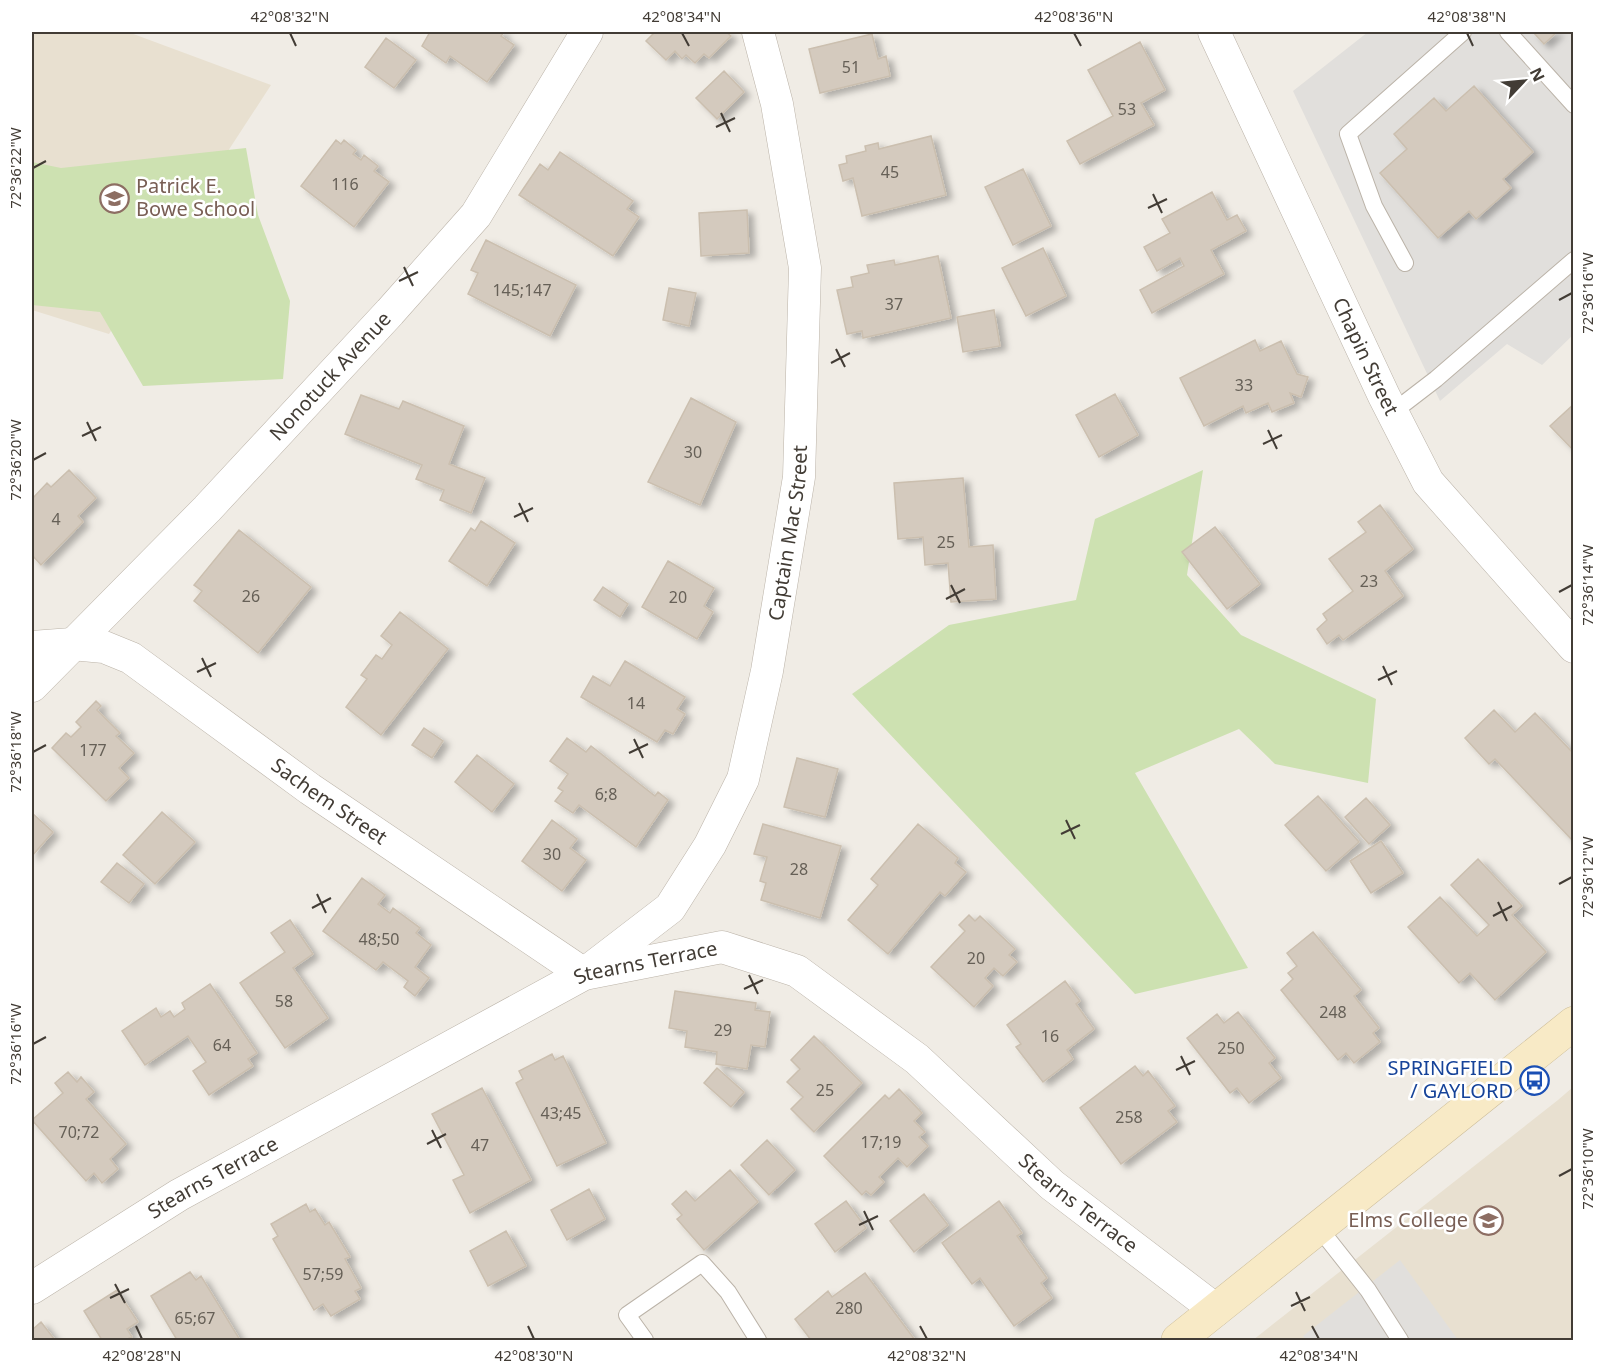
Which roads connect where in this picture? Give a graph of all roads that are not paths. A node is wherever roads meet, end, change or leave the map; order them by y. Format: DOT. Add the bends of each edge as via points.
graph roads {
  1 [pos="587,32"];
  2 [pos="758,32"];
  3 [pos="1214,32"];
  4 [pos="1462,32"];
  5 [pos="1508,32"];
  6 [pos="1574,105"];
  7 [pos="1574,260"];
  8 [pos="1405,263"];
  9 [pos="1393,412"];
  10 [pos="72,644"];
  11 [pos="32,647"];
  12 [pos="1574,647"];
  13 [pos="32,686"];
  14 [pos="584,974"];
  15 [pos="1574,1023"];
  16 [pos="1318,1228"];
  17 [pos="32,1288"];
  18 [pos="1216,1310"];
  19 [pos="645,1341"];
  20 [pos="758,1341"];
  21 [pos="1178,1341"];
  22 [pos="1400,1341"];
  1 -- 10 [label="street, Nonotuck Avenue" via="476,215 207,509"];
  2 -- 14 [label="street, Captain Mac Street" via="777,104 805,268 799,477 766,671 743,779 710,845 670,908"];
  3 -- 9 [label="street, Chapin Street"];
  4 -- 8 [label="lane" via="1348,134 1374,206"];
  5 -- 6 [label="lane"];
  7 -- 9 [label="lane"];
  9 -- 12 [label="street, Chapin Street" via="1428,482"];
  10 -- 11 [label="street, Sachem Street"];
  10 -- 13 [label="street, Nonotuck Avenue"];
  10 -- 14 [label="street, Sachem Street" via="104,647 130,658 310,789"];
  14 -- 17 [label="street, Stearns Terrace" via="179,1196"];
  14 -- 18 [label="street, Stearns Terrace" via="722,947 797,971 917,1059 1052,1185"];
  15 -- 16 [label="main road"];
  16 -- 18 [label="main road"];
  16 -- 22 [label="lane" via="1368,1290"];
  18 -- 21 [label="main road"];
  19 -- 20 [label="lane" via="627,1315 702,1263 728,1292"];
}
